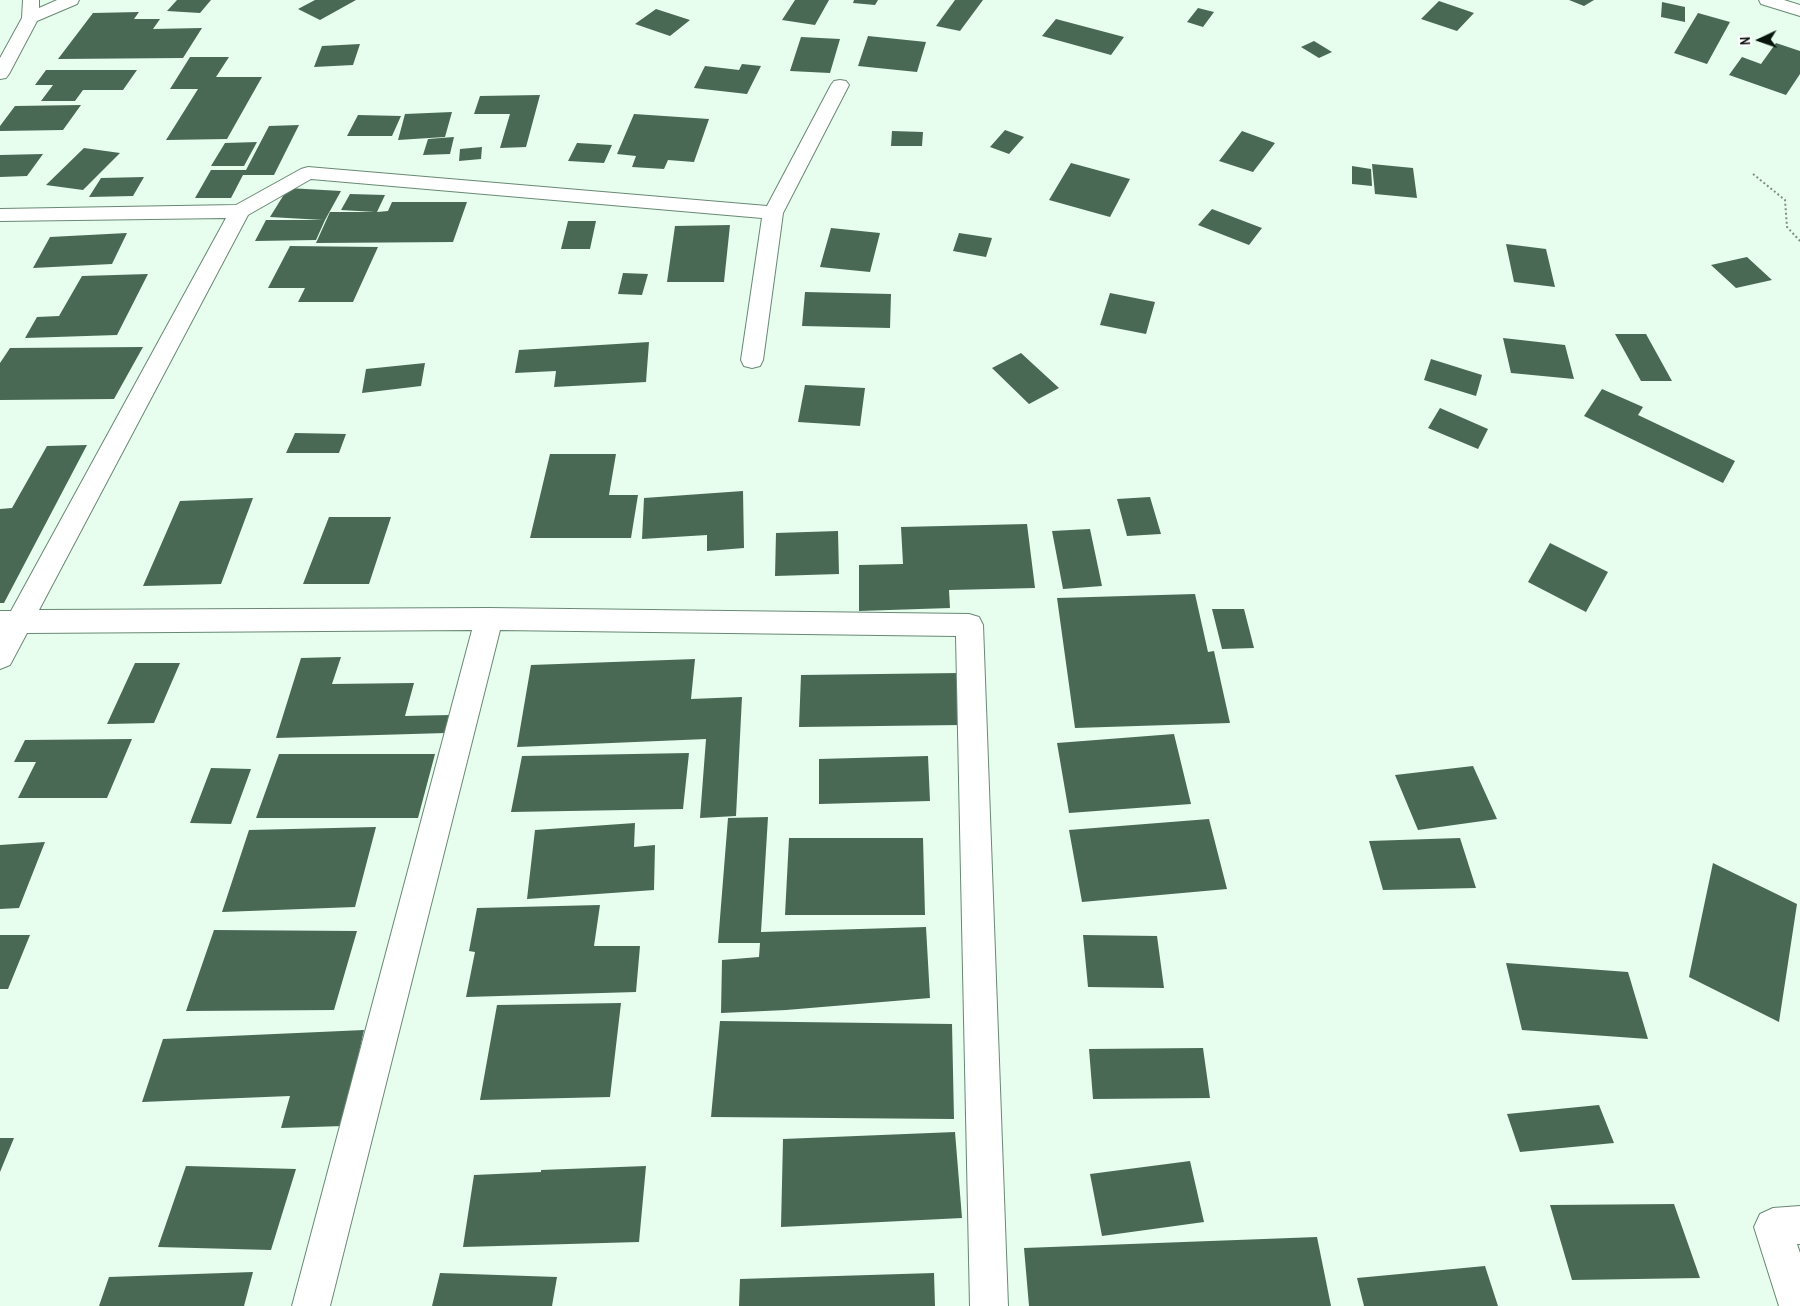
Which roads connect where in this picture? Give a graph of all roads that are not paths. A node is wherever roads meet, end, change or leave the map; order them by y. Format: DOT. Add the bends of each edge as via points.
graph roads {
  1 [pos="32,0"];
  2 [pos="71,0"];
  3 [pos="1767,0"];
  4 [pos="1800,11"];
  5 [pos="30,18"];
  6 [pos="0,74"];
  7 [pos="840,85"];
  8 [pos="240,211"];
  9 [pos="773,213"];
  10 [pos="0,215"];
  11 [pos="752,360"];
  12 [pos="488,618"];
  13 [pos="10,622"];
  14 [pos="0,657"];
  15 [pos="1800,1225"];
  16 [pos="311,1306"];
  17 [pos="989,1306"];
  18 [pos="1798,1306"];
  1 -- 5 [label="street"];
  2 -- 5 [label="street"];
  3 -- 4 [label="street"];
  5 -- 6 [label="street"];
  7 -- 9 [label="street"];
  8 -- 9 [label="street" via="308,173"];
  8 -- 10 [label="street"];
  8 -- 13 [label="street"];
  9 -- 11 [label="street"];
  12 -- 13 [label="street"];
  12 -- 16 [label="street"];
  12 -- 17 [label="street" via="969,625"];
  13 -- 14 [label="street"];
  15 -- 18 [label="street" via="1773,1227"];
}
